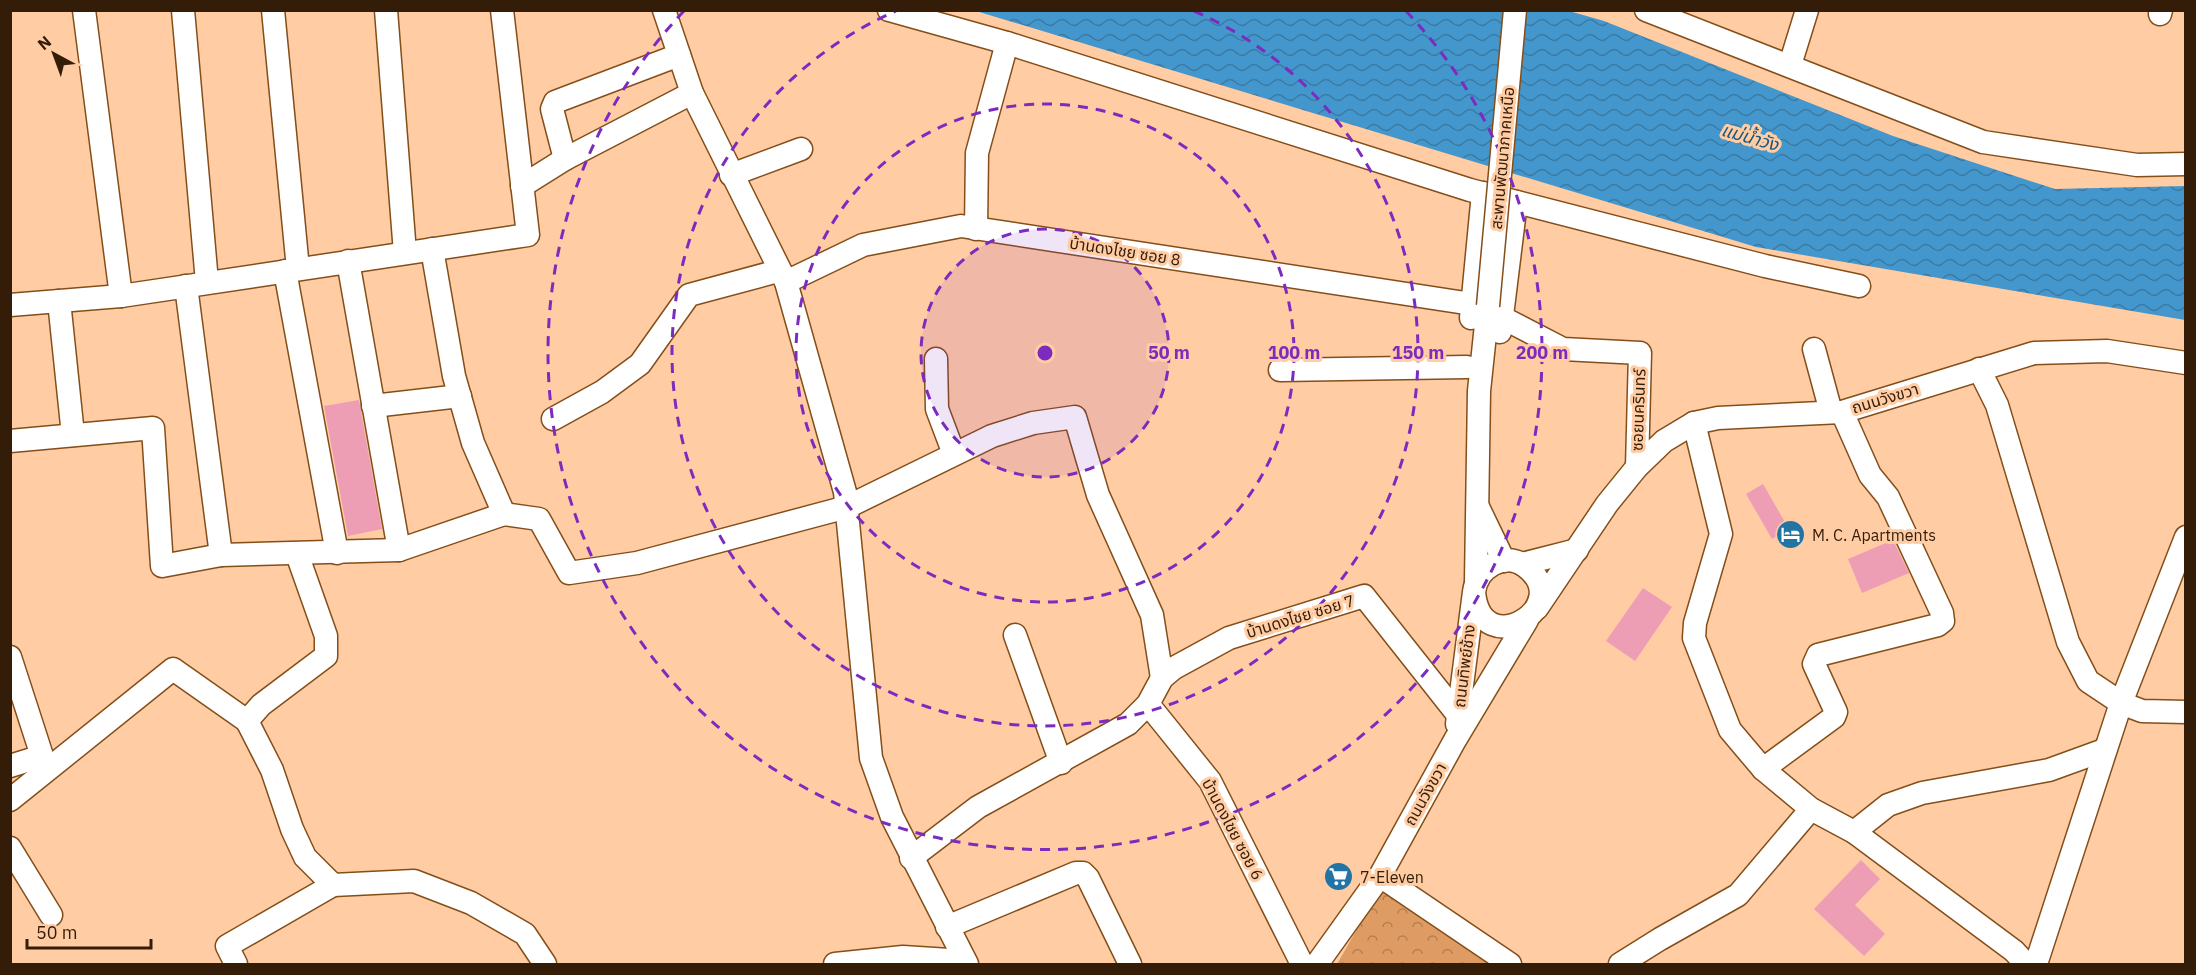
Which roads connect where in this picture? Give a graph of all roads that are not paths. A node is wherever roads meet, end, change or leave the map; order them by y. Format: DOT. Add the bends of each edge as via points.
graph roads {
  1 [pos="84,10"];
  2 [pos="183,10"];
  3 [pos="273,10"];
  4 [pos="386,10"];
  5 [pos="502,10"];
  6 [pos="664,10"];
  7 [pos="889,10"];
  8 [pos="1515,10"];
  9 [pos="1646,10"];
  10 [pos="1807,10"];
  11 [pos="1007,43"];
  12 [pos="679,55"];
  13 [pos="1790,65"];
  14 [pos="692,93"];
  15 [pos="801,149"];
  16 [pos="565,159"];
  17 [pos="2186,164"];
  18 [pos="731,175"];
  19 [pos="522,186"];
  20 [pos="1484,193"];
  21 [pos="1516,202"];
  22 [pos="976,229"];
  23 [pos="432,249"];
  24 [pos="405,253"];
  25 [pos="348,261"];
  26 [pos="291,270"];
  27 [pos="782,277"];
  28 [pos="196,284"];
  29 [pos="1858,286"];
  30 [pos="121,296"];
  31 [pos="59,301"];
  32 [pos="10,305"];
  33 [pos="1488,309"];
  34 [pos="1814,349"];
  35 [pos="1640,353"];
  36 [pos="936,359"];
  37 [pos="2186,363"];
  38 [pos="1467,367"];
  39 [pos="1979,369"];
  40 [pos="1280,370"];
  41 [pos="1479,392"];
  42 [pos="460,396"];
  43 [pos="373,406"];
  44 [pos="1837,412"];
  45 [pos="553,420"];
  46 [pos="1694,423"];
  47 [pos="73,435"];
  48 [pos="10,441"];
  49 [pos="954,453"];
  50 [pos="1637,467"];
  51 [pos="1476,503"];
  52 [pos="847,507"];
  53 [pos="504,514"];
  54 [pos="2186,537"];
  55 [pos="399,550"];
  56 [pos="1577,550"];
  57 [pos="337,553"];
  58 [pos="297,554"];
  59 [pos="221,555"];
  60 [pos="1513,562"];
  61 [pos="1475,586"];
  62 [pos="1532,614"];
  63 [pos="1015,635"];
  64 [pos="12,663"];
  65 [pos="1162,678"];
  66 [pos="2121,703"];
  67 [pos="1148,704"];
  68 [pos="2186,712"];
  69 [pos="1458,715"];
  70 [pos="247,721"];
  71 [pos="1455,741"];
  72 [pos="2104,750"];
  73 [pos="1061,763"];
  74 [pos="10,766"];
  75 [pos="1763,769"];
  76 [pos="10,801"];
  77 [pos="1811,809"];
  78 [pos="1854,832"];
  79 [pos="10,849"];
  80 [pos="911,858"];
  81 [pos="1380,876"];
  82 [pos="333,885"];
  83 [pos="51,915"];
  84 [pos="947,927"];
  85 [pos="966,963"];
  86 [pos="236,964"];
  87 [pos="545,964"];
  88 [pos="835,964"];
  89 [pos="1130,964"];
  90 [pos="1302,964"];
  91 [pos="1317,964"];
  92 [pos="1510,964"];
  93 [pos="1620,964"];
  94 [pos="2026,964"];
  95 [pos="2036,964"];
  1 -- 30 [label="street"];
  2 -- 28 [label="street"];
  3 -- 26 [label="street"];
  4 -- 24 [label="street"];
  5 -- 19 [label="street"];
  6 -- 12 [label="street"];
  7 -- 11 [label="street"];
  8 -- 33 [label="street, สะพานพัฒนาภาคเหนือ, bridge"];
  9 -- 13 [label="street"];
  10 -- 13 [label="street"];
  11 -- 20 [label="street"];
  11 -- 22 [label="street" via="977,153"];
  12 -- 14 [label="street"];
  12 -- 16 [label="street" via="555,102 552,110"];
  13 -- 17 [label="street" via="1983,142 2137,165"];
  14 -- 16 [label="street"];
  14 -- 18 [label="street"];
  15 -- 18 [label="street"];
  16 -- 19 [label="street"];
  18 -- 27 [label="street"];
  19 -- 23 [label="street" via="528,235"];
  20 -- 21 [label="street"];
  20 -- 33 [label="street"];
  21 -- 29 [label="street"];
  21 -- 33 [label="street"];
  22 -- 27 [label="street, บ้านดงไชย ซอย 8" via="961,226 863,245"];
  22 -- 33 [label="street, บ้านดงไชย ซอย 8"];
  23 -- 24 [label="street"];
  23 -- 42 [label="street"];
  24 -- 25 [label="street"];
  25 -- 26 [label="street"];
  25 -- 43 [label="street"];
  26 -- 28 [label="street"];
  26 -- 57 [label="street"];
  27 -- 45 [label="street, บ้านดงไชย ซอย 8" via="689,295 640,364"];
  27 -- 52 [label="street"];
  28 -- 30 [label="street"];
  28 -- 59 [label="street"];
  30 -- 31 [label="street"];
  31 -- 32 [label="street"];
  31 -- 47 [label="street"];
  33 -- 35 [label="street, บ้านดงไชย ซอย 8" via="1563,349"];
  33 -- 38 [label="street"];
  33 -- 41 [label="street, ถนนทิพย์ช้าง"];
  34 -- 44 [label="street"];
  35 -- 50 [label="street, ซอยนครินทร์"];
  36 -- 49 [label="street" via="937,409"];
  37 -- 39 [label="street, ถนนวังขวา" via="2086,351 2034,353"];
  38 -- 40 [label="street"];
  38 -- 41 [label="street"];
  39 -- 44 [label="street, ถนนวังขวา"];
  39 -- 66 [label="street" via="1997,405 2068,642 2088,681"];
  41 -- 51 [label="street, ถนนทิพย์ช้าง"];
  42 -- 43 [label="street"];
  42 -- 53 [label="street" via="473,443"];
  43 -- 55 [label="street"];
  44 -- 46 [label="street, ถนนวังขวา" via="1718,418"];
  44 -- 75 [label="street" via="1870,476 1888,497 1943,621 1818,655 1814,663 1836,712 1834,717"];
  46 -- 50 [label="street, ถนนวังขวา" via="1664,441"];
  46 -- 75 [label="street" via="1721,534 1694,638 1730,730"];
  47 -- 48 [label="street"];
  47 -- 59 [label="street" via="153,428 162,566"];
  49 -- 52 [label="street"];
  49 -- 65 [label="street" via="1033,423 1075,417 1098,495 1152,615"];
  50 -- 56 [label="street, ถนนวังขวา"];
  51 -- 60 [label="street"];
  51 -- 61 [label="street, ถนนทิพย์ช้าง"];
  52 -- 53 [label="street" via="637,563 569,573 539,519"];
  52 -- 80 [label="street" via="871,758"];
  53 -- 55 [label="street"];
  54 -- 66 [label="street"];
  55 -- 57 [label="street"];
  56 -- 60 [label="street"];
  56 -- 62 [label="street, ถนนวังขวา"];
  57 -- 58 [label="street"];
  58 -- 59 [label="street"];
  58 -- 70 [label="street" via="326,636 326,656 261,705"];
  60 -- 61 [label="street" via="1492,564"];
  60 -- 62 [label="street" via="1532,572 1538,583 1540,596"];
  61 -- 62 [label="street" via="1479,612 1487,620 1507,627"];
  61 -- 69 [label="street, ถนนทิพย์ช้าง"];
  62 -- 71 [label="street, ถนนวังขวา"];
  63 -- 73 [label="street"];
  64 -- 74 [label="street" via="42,756"];
  65 -- 67 [label="street, บ้านดงไชย ซอย 7"];
  65 -- 69 [label="street, บ้านดงไชย ซอย 7" via="1228,638 1364,596"];
  66 -- 68 [label="street" via="2142,711"];
  66 -- 72 [label="street"];
  67 -- 73 [label="street, บ้านดงไชย ซอย 7" via="1128,724"];
  67 -- 90 [label="street, บ้านดงไชย ซอย 6" via="1210,782"];
  69 -- 71 [label="street, ถนนทิพย์ช้าง"];
  70 -- 76 [label="street" via="173,669"];
  70 -- 82 [label="street" via="272,770 291,829 305,857"];
  71 -- 81 [label="street, ถนนวังขวา"];
  72 -- 78 [label="street" via="2049,770 1922,793 1888,805"];
  72 -- 95 [label="street"];
  73 -- 80 [label="street, บ้านดงไชย ซอย 7" via="978,807"];
  75 -- 77 [label="street"];
  77 -- 78 [label="street"];
  77 -- 93 [label="street" via="1738,895"];
  78 -- 94 [label="street" via="2014,951"];
  79 -- 83 [label="street"];
  80 -- 84 [label="street"];
  81 -- 91 [label="street, ถนนวังขวา"];
  81 -- 92 [label="street"];
  82 -- 86 [label="street" via="227,947"];
  82 -- 87 [label="street" via="414,881 471,903 525,934"];
  84 -- 85 [label="street"];
  84 -- 89 [label="street" via="1083,873"];
  85 -- 88 [label="street" via="903,957"];
}
